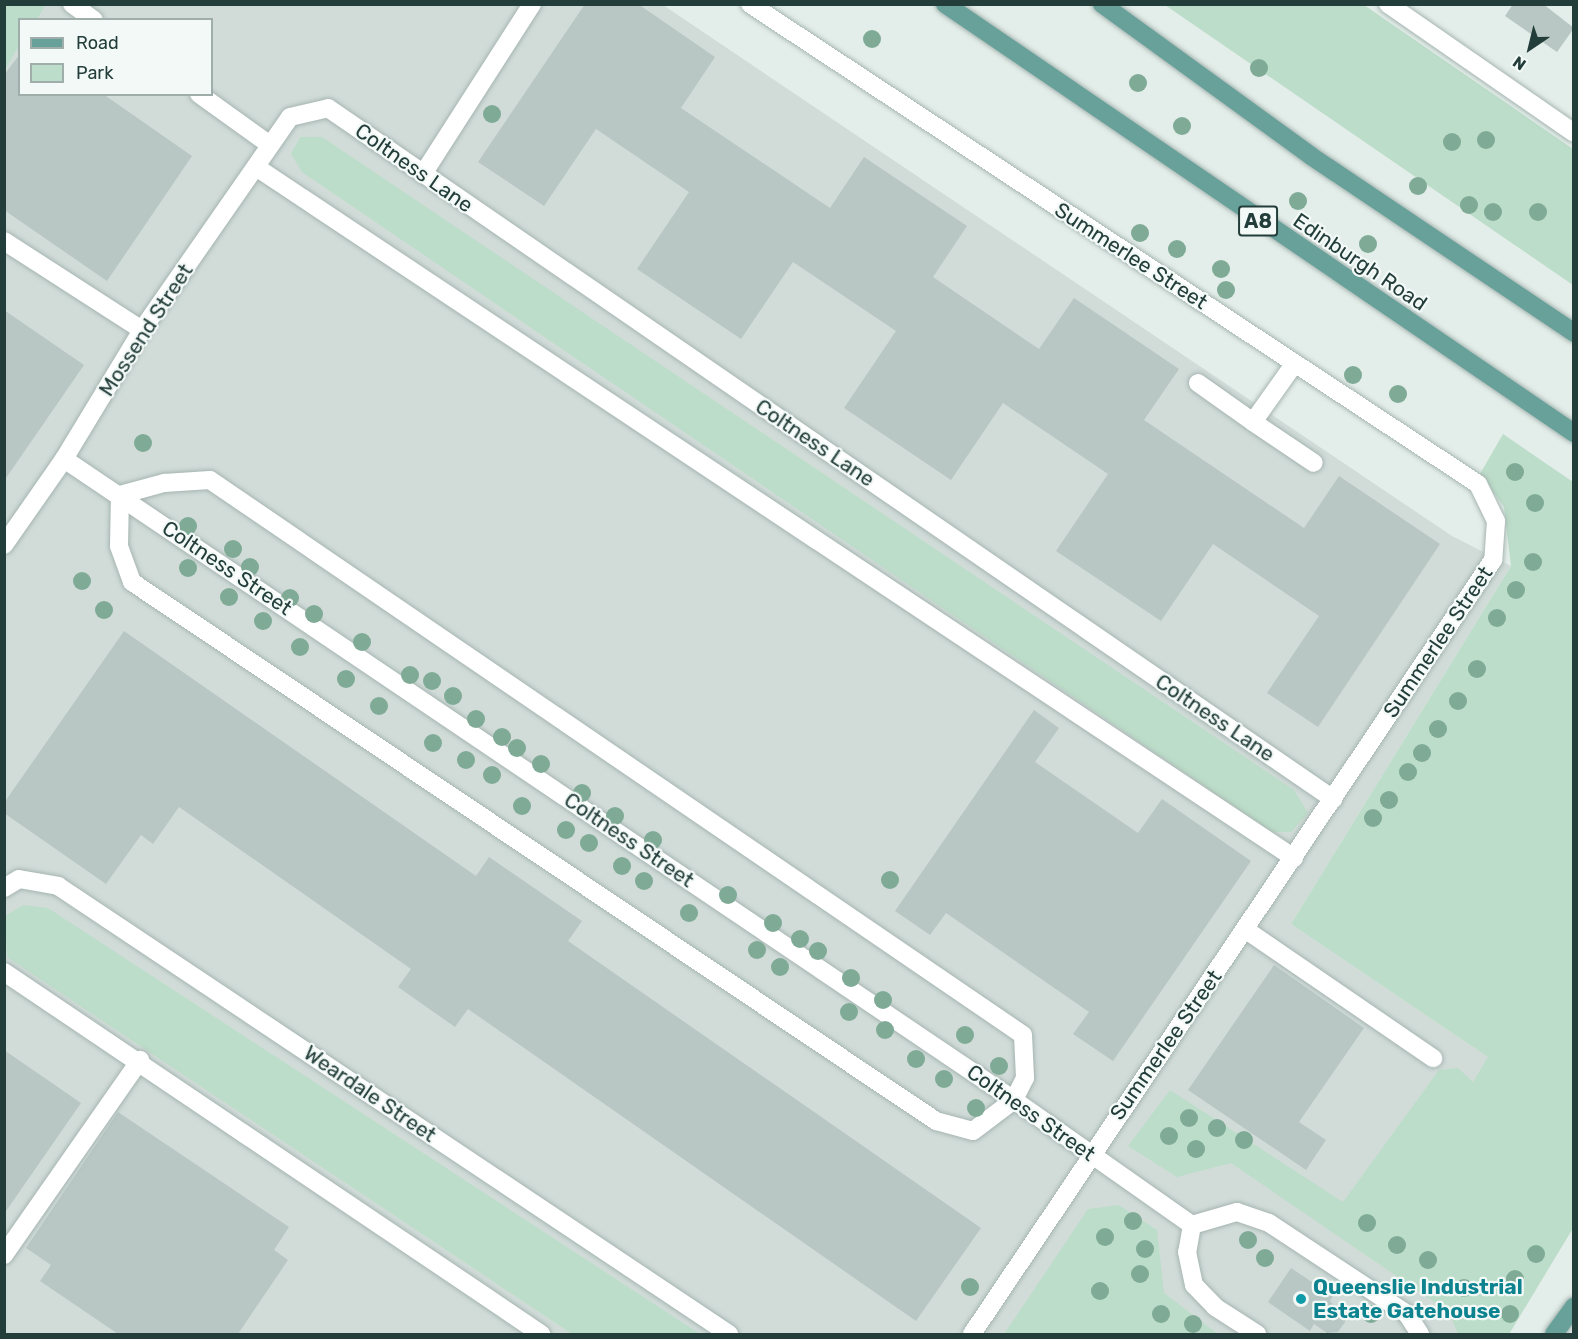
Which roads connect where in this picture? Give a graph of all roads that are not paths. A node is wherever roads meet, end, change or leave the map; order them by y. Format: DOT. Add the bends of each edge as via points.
graph roads {
  1 [pos="72,4"];
  2 [pos="532,4"];
  3 [pos="750,4"];
  4 [pos="945,4"];
  5 [pos="1102,4"];
  6 [pos="1388,4"];
  7 [pos="91,18"];
  8 [pos="202,96"];
  9 [pos="290,117"];
  10 [pos="1574,133"];
  11 [pos="270,145"];
  12 [pos="256,167"];
  13 [pos="423,174"];
  14 [pos="4,241"];
  15 [pos="142,330"];
  16 [pos="1574,333"];
  17 [pos="1295,363"];
  18 [pos="1198,383"];
  19 [pos="1253,422"];
  20 [pos="1574,433"];
  21 [pos="64,459"];
  22 [pos="1314,463"];
  23 [pos="120,495"];
  24 [pos="4,545"];
  25 [pos="1333,799"];
  26 [pos="1294,858"];
  27 [pos="4,888"];
  28 [pos="1246,930"];
  29 [pos="4,972"];
  30 [pos="1432,1058"];
  31 [pos="140,1060"];
  32 [pos="1014,1100"];
  33 [pos="1090,1154"];
  34 [pos="1192,1225"];
  35 [pos="4,1255"];
  36 [pos="1574,1306"];
  37 [pos="541,1335"];
  38 [pos="729,1335"];
  39 [pos="972,1335"];
  40 [pos="1257,1335"];
  41 [pos="1420,1335"];
  42 [pos="1554,1335"];
  1 -- 7 [label="street"];
  2 -- 13 [label="street"];
  3 -- 17 [label="street, Summerlee Street"];
  4 -- 20 [label="main road, Edinburgh Road / A8"];
  5 -- 16 [label="main road" via="1311,156"];
  6 -- 10 [label="street"];
  8 -- 11 [label="street"];
  9 -- 11 [label="street, Mossend Street"];
  9 -- 13 [label="street, Coltness Lane" via="328,108"];
  11 -- 12 [label="street, Mossend Street"];
  12 -- 15 [label="street, Mossend Street"];
  12 -- 26 [label="street"];
  13 -- 25 [label="street, Coltness Lane"];
  14 -- 15 [label="street"];
  15 -- 21 [label="street, Mossend Street"];
  17 -- 19 [label="street"];
  17 -- 25 [label="street, Summerlee Street" via="1478,484 1496,521 1493,560"];
  18 -- 19 [label="street"];
  19 -- 22 [label="street"];
  21 -- 23 [label="street, Coltness Street"];
  21 -- 24 [label="street, Mossend Street"];
  23 -- 32 [label="street, Coltness Street"];
  23 -- 32 [label="street" via="164,483 210,480 1023,1035 1024,1078"];
  23 -- 32 [label="street" via="119,546 132,582 936,1121 973,1131"];
  25 -- 26 [label="street, Summerlee Street"];
  26 -- 28 [label="street, Summerlee Street"];
  27 -- 38 [label="street, Weardale Street" via="19,879 58,886"];
  28 -- 30 [label="street"];
  28 -- 33 [label="street, Summerlee Street"];
  29 -- 31 [label="street"];
  31 -- 35 [label="street"];
  31 -- 37 [label="street"];
  32 -- 33 [label="street, Coltness Street"];
  33 -- 34 [label="street, Coltness Street"];
  33 -- 39 [label="street, Summerlee Street"];
  34 -- 40 [label="street" via="1187,1251 1194,1285 1215,1307"];
  34 -- 41 [label="street" via="1237,1212 1269,1223 1407,1314"];
  36 -- 42 [label="main road"];
}
